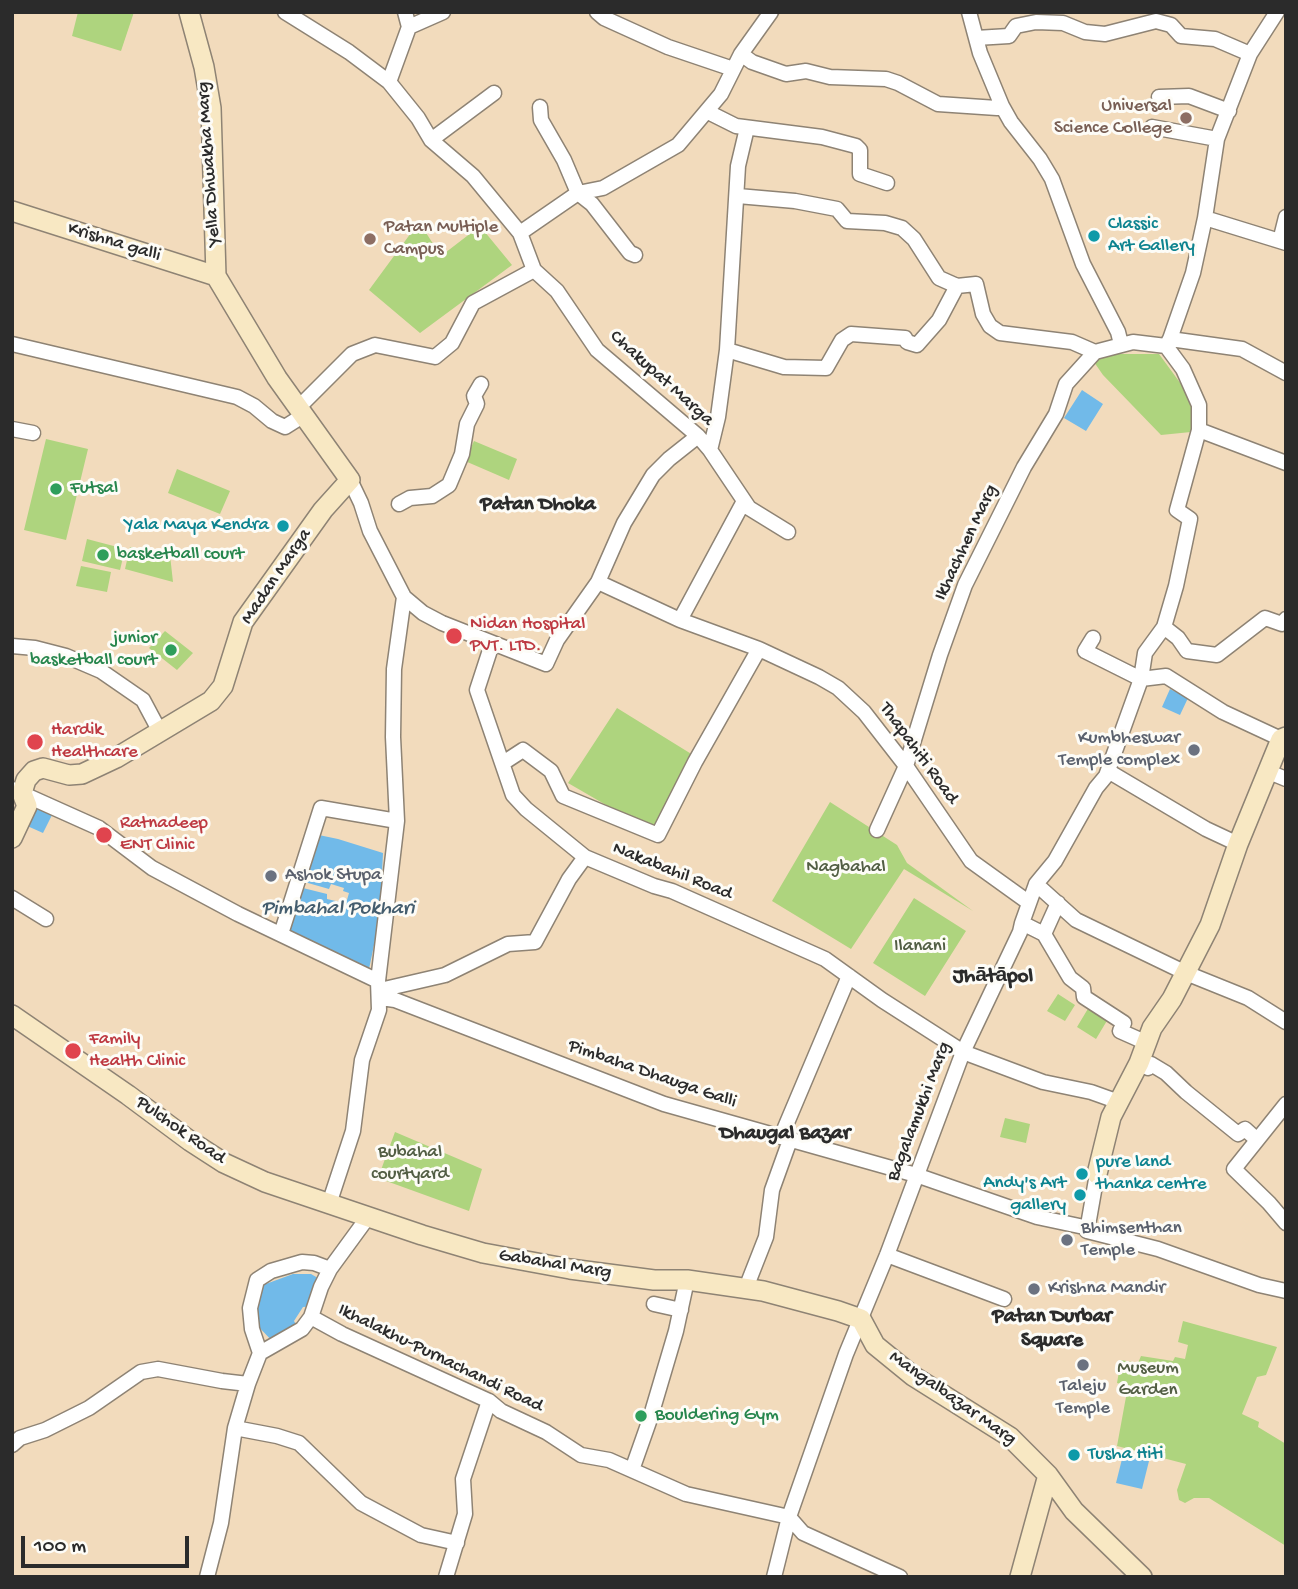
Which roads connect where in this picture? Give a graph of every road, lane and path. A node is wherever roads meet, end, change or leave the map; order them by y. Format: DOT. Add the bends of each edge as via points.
graph roads {
  1 [pos="189,12"];
  2 [pos="285,12"];
  3 [pos="405,12"];
  4 [pos="443,12"];
  5 [pos="597,12"];
  6 [pos="771,12"];
  7 [pos="969,12"];
  8 [pos="1277,12"];
  9 [pos="409,27"];
  10 [pos="976,38"];
  11 [pos="741,54"];
  12 [pos="1251,54"];
  13 [pos="733,69"];
  14 [pos="389,82"];
  15 [pos="495,93"];
  16 [pos="1159,97"];
  17 [pos="1002,106"];
  18 [pos="540,107"];
  19 [pos="1229,111"];
  20 [pos="708,112"];
  21 [pos="1152,127"];
  22 [pos="747,128"];
  23 [pos="432,139"];
  24 [pos="1217,139"];
  25 [pos="887,183"];
  26 [pos="578,193"];
  27 [pos="738,195"];
  28 [pos="12,211"];
  29 [pos="1286,217"];
  30 [pos="1205,218"];
  31 [pos="520,233"];
  32 [pos="1283,242"];
  33 [pos="635,256"];
  34 [pos="534,270"];
  35 [pos="216,276"];
  36 [pos="957,286"];
  37 [pos="1168,342"];
  38 [pos="12,344"];
  39 [pos="1121,344"];
  40 [pos="727,350"];
  41 [pos="1095,352"];
  42 [pos="1286,373"];
  43 [pos="481,384"];
  44 [pos="302,411"];
  45 [pos="12,429"];
  46 [pos="1199,430"];
  47 [pos="33,433"];
  48 [pos="698,436"];
  49 [pos="710,450"];
  50 [pos="1286,463"];
  51 [pos="350,481"];
  52 [pos="744,501"];
  53 [pos="399,504"];
  54 [pos="788,532"];
  55 [pos="598,582"];
  56 [pos="404,597"];
  57 [pos="1286,619"];
  58 [pos="680,620"];
  59 [pos="1164,627"];
  60 [pos="1093,638"];
  61 [pos="492,644"];
  62 [pos="12,646"];
  63 [pos="759,649"];
  64 [pos="1141,679"];
  65 [pos="159,730"];
  66 [pos="1283,738"];
  67 [pos="503,763"];
  68 [pos="906,766"];
  69 [pos="1108,771"];
  70 [pos="1277,775"];
  71 [pos="17,791"];
  72 [pos="397,821"];
  73 [pos="877,830"];
  74 [pos="12,838"];
  75 [pos="1238,844"];
  76 [pos="585,857"];
  77 [pos="1036,884"];
  78 [pos="12,898"];
  79 [pos="1028,902"];
  80 [pos="1058,903"];
  81 [pos="46,919"];
  82 [pos="1022,923"];
  83 [pos="281,934"];
  84 [pos="1044,934"];
  85 [pos="1186,973"];
  86 [pos="849,976"];
  87 [pos="380,990"];
  88 [pos="12,1015"];
  89 [pos="1286,1022"];
  90 [pos="963,1052"];
  91 [pos="1146,1054"];
  92 [pos="1119,1102"];
  93 [pos="1286,1104"];
  94 [pos="1238,1134"];
  95 [pos="785,1138"];
  96 [pos="1256,1139"];
  97 [pos="1246,1152"];
  98 [pos="1097,1174"];
  99 [pos="916,1175"];
  100 [pos="338,1208"];
  101 [pos="368,1217"];
  102 [pos="1286,1223"];
  103 [pos="1087,1231"];
  104 [pos="887,1255"];
  105 [pos="330,1269"];
  106 [pos="687,1280"];
  107 [pos="746,1288"];
  108 [pos="1286,1291"];
  109 [pos="1004,1299"];
  110 [pos="654,1304"];
  111 [pos="681,1310"];
  112 [pos="311,1317"];
  113 [pos="862,1319"];
  114 [pos="260,1353"];
  115 [pos="248,1384"];
  116 [pos="489,1401"];
  117 [pos="235,1428"];
  118 [pos="12,1445"];
  119 [pos="632,1470"];
  120 [pos="1048,1475"];
  121 [pos="793,1520"];
  122 [pos="457,1543"];
  123 [pos="207,1577"];
  124 [pos="446,1577"];
  125 [pos="774,1577"];
  126 [pos="900,1577"];
  127 [pos="1020,1577"];
  128 [pos="1142,1577"];
  1 -- 35 [label="street, Yella Dhwakha Marg" via="211,108"];
  2 -- 14 [label="street, Chakupat Marga"];
  3 -- 9 [label="street"];
  4 -- 9 [label="street"];
  5 -- 13 [label="street" via="668,47"];
  6 -- 11 [label="street"];
  7 -- 10 [label="street"];
  8 -- 12 [label="street"];
  9 -- 14 [label="street"];
  10 -- 12 [label="street" via="1009,36 1016,26 1036,22 1063,23 1105,34 1156,21 1171,25 1181,36 1215,39"];
  10 -- 17 [label="street"];
  11 -- 13 [label="street"];
  11 -- 17 [label="street" via="786,74 806,71 830,77 886,79 938,104"];
  12 -- 19 [label="street"];
  13 -- 20 [label="street"];
  14 -- 23 [label="street, Chakupat Marga"];
  15 -- 23 [label="street"];
  16 -- 19 [label="street" via="1189,96"];
  17 -- 39 [label="street" via="1052,179 1083,264"];
  18 -- 26 [label="street" via="541,120"];
  19 -- 24 [label="street"];
  20 -- 22 [label="street"];
  20 -- 26 [label="street" via="678,145 603,188"];
  21 -- 24 [label="street"];
  22 -- 25 [label="street" via="856,146 860,173"];
  22 -- 27 [label="street"];
  23 -- 31 [label="street, Chakupat Marga" via="473,176"];
  24 -- 30 [label="street"];
  26 -- 31 [label="street"];
  26 -- 33 [label="street"];
  27 -- 36 [label="street" via="837,209 846,221 902,228 939,278"];
  27 -- 40 [label="street"];
  28 -- 35 [label="street, Krishna galli"];
  29 -- 32 [label="street"];
  30 -- 32 [label="street"];
  30 -- 37 [label="street" via="1193,273"];
  31 -- 34 [label="street, Chakupat Marga"];
  34 -- 44 [label="street" via="473,303 452,343 435,357 374,345 352,354"];
  34 -- 48 [label="street, Chakupat Marga" via="557,291 597,350"];
  35 -- 44 [label="street"];
  36 -- 40 [label="street" via="939,320 917,345 905,338 851,334 842,340 826,369 784,367"];
  36 -- 41 [label="street" via="976,284 984,314 1000,333 1072,342"];
  37 -- 39 [label="street"];
  37 -- 42 [label="street" via="1242,349"];
  37 -- 46 [label="street" via="1199,405"];
  38 -- 44 [label="street" via="237,397 285,427"];
  39 -- 41 [label="street"];
  40 -- 49 [label="street"];
  41 -- 68 [label="street, Ikhachhen Marg" via="1066,384 1056,414 971,573"];
  43 -- 53 [label="street" via="449,485 432,496"];
  44 -- 51 [label="street"];
  45 -- 47 [label="street"];
  46 -- 50 [label="street"];
  46 -- 59 [label="street" via="1177,510 1190,519"];
  48 -- 49 [label="street, Chakupat Marga"];
  48 -- 55 [label="street" via="653,475 624,523"];
  49 -- 52 [label="street, Chakupat Marga"];
  51 -- 56 [label="street"];
  51 -- 65 [label="street, Madan Marga" via="323,510 243,622 223,686 211,701"];
  52 -- 54 [label="street, Chakupat Marga"];
  52 -- 58 [label="street"];
  55 -- 58 [label="street, Thapahiti Road"];
  55 -- 61 [label="street" via="557,640 546,664"];
  56 -- 61 [label="street" via="423,613"];
  56 -- 72 [label="street" via="394,668"];
  57 -- 59 [label="street" via="1282,624 1265,618 1217,655 1187,651"];
  58 -- 63 [label="street, Thapahiti Road"];
  59 -- 64 [label="street" via="1145,653"];
  60 -- 64 [label="street" via="1085,651"];
  61 -- 67 [label="street, Nakabahil Road" via="477,690"];
  62 -- 65 [label="street" via="66,656 101,671 142,700"];
  63 -- 67 [label="street" via="658,835 563,796 551,771 523,750"];
  63 -- 68 [label="street, Thapahiti Road" via="838,688 864,712"];
  64 -- 66 [label="street" via="1166,677 1223,712"];
  64 -- 69 [label="street"];
  65 -- 71 [label="street, Madan Marga" via="82,774 43,768 34,771"];
  66 -- 70 [label="street"];
  67 -- 76 [label="street, Nakabahil Road" via="513,794 526,809"];
  68 -- 73 [label="street, Ikhachhen Marg"];
  68 -- 79 [label="street, Thapahiti Road" via="971,861"];
  69 -- 75 [label="street"];
  69 -- 77 [label="street"];
  70 -- 75 [label="street"];
  71 -- 74 [label="street" via="27,806"];
  71 -- 83 [label="street, Pimbaha Dhauga Galli" via="99,828 152,868"];
  72 -- 83 [label="street" via="321,808"];
  72 -- 87 [label="street"];
  75 -- 85 [label="street" via="1230,892"];
  76 -- 86 [label="street, Nakabahil Road" via="761,930 825,959"];
  76 -- 87 [label="street" via="535,942 508,944 445,975"];
  77 -- 79 [label="street, Bagalamukhi Marg"];
  77 -- 80 [label="street"];
  78 -- 81 [label="street"];
  79 -- 82 [label="street, Bagalamukhi Marg"];
  80 -- 84 [label="street"];
  80 -- 85 [label="street" via="1076,920"];
  82 -- 84 [label="street"];
  82 -- 90 [label="street, Bagalamukhi Marg"];
  83 -- 87 [label="street, Pimbaha Dhauga Galli"];
  84 -- 91 [label="street" via="1069,978 1083,988 1084,997 1124,1023 1120,1031"];
  85 -- 89 [label="street" via="1248,998"];
  85 -- 91 [label="street" via="1152,1028"];
  86 -- 90 [label="street, Nakabahil Road"];
  86 -- 95 [label="street"];
  87 -- 95 [label="street, Pimbaha Dhauga Galli" via="395,1000 664,1104"];
  87 -- 100 [label="street" via="376,1023 362,1060"];
  88 -- 100 [label="street, Pulchok Road" via="225,1163"];
  90 -- 92 [label="street, Nakabahil Road" via="1043,1083"];
  90 -- 99 [label="street, Bagalamukhi Marg"];
  91 -- 92 [label="street"];
  91 -- 94 [label="street"];
  92 -- 98 [label="street"];
  93 -- 96 [label="street"];
  94 -- 96 [label="street" via="1245,1129"];
  94 -- 97 [label="street" via="1233,1140"];
  95 -- 99 [label="street, Pimbaha Dhauga Galli"];
  95 -- 107 [label="street" via="766,1237"];
  96 -- 97 [label="street"];
  97 -- 102 [label="street" via="1234,1169"];
  98 -- 103 [label="street"];
  99 -- 103 [label="street, Pimbaha Dhauga Galli"];
  99 -- 104 [label="street, Bagalamukhi Marg"];
  100 -- 101 [label="street, Pulchok Road"];
  101 -- 105 [label="street"];
  101 -- 106 [label="street, Gabahal Marg" via="509,1258 654,1280"];
  103 -- 108 [label="street, Pimbaha Dhauga Galli"];
  104 -- 109 [label="street"];
  104 -- 113 [label="street, Bagalamukhi Marg"];
  105 -- 112 [label="street"];
  105 -- 114 [label="street" via="302,1262 257,1280 250,1308"];
  106 -- 107 [label="street, Gabahal Marg"];
  106 -- 111 [label="street"];
  107 -- 113 [label="street, Gabahal Marg"];
  110 -- 111 [label="street"];
  111 -- 119 [label="street"];
  112 -- 114 [label="street" via="302,1329"];
  112 -- 116 [label="street, Ikhalakhu-Purnachandi Road"];
  113 -- 120 [label="street, Mangalbazar Marg" via="875,1345 894,1361 1010,1437"];
  113 -- 121 [label="street, Bagalamukhi Marg" via="837,1377"];
  114 -- 115 [label="street"];
  115 -- 117 [label="street"];
  115 -- 118 [label="street" via="158,1369 141,1372 89,1408"];
  116 -- 119 [label="street, Ikhalakhu-Purnachandi Road" via="581,1455"];
  116 -- 122 [label="street" via="463,1479 465,1514"];
  117 -- 122 [label="street" via="299,1443 362,1503 421,1535"];
  117 -- 123 [label="street" via="221,1523"];
  119 -- 121 [label="street, Ikhalakhu-Purnachandi Road" via="686,1494"];
  120 -- 127 [label="street"];
  120 -- 128 [label="street, Mangalbazar Marg" via="1074,1511"];
  121 -- 125 [label="street, Bagalamukhi Marg"];
  121 -- 126 [label="street" via="803,1533"];
  122 -- 124 [label="street"];
}
